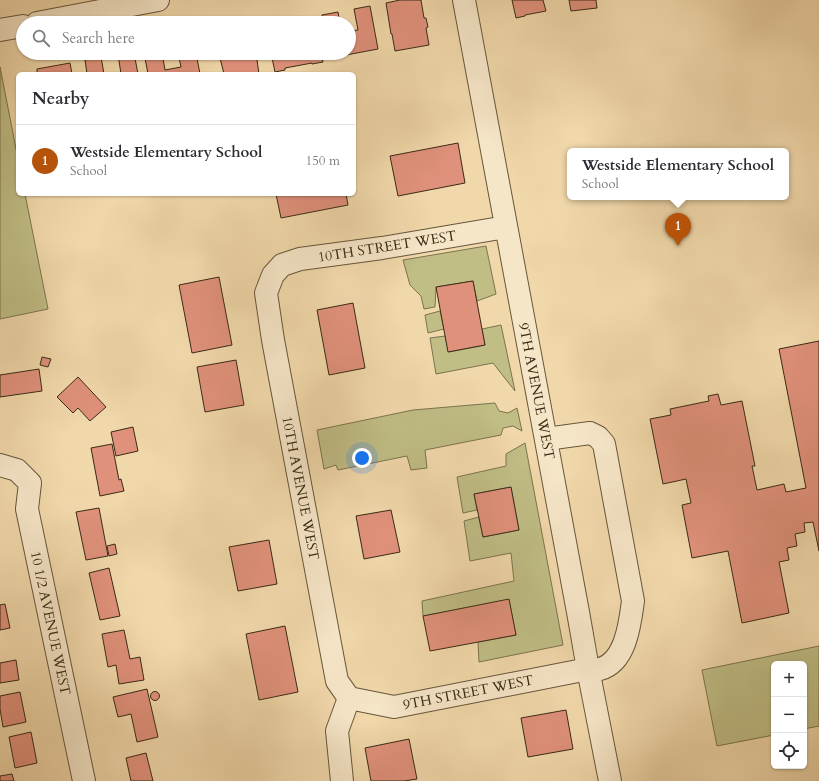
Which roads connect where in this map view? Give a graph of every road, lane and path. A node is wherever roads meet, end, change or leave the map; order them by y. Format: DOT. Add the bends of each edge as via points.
graph roads {
  1 [pos="158,0"];
  2 [pos="464,0"];
  3 [pos="74,16"];
  4 [pos="16,27"];
  5 [pos="0,30"];
  6 [pos="506,227"];
  7 [pos="273,275"];
  8 [pos="546,439"];
  9 [pos="9,467"];
  10 [pos="588,669"];
  11 [pos="349,698"];
  12 [pos="84,781"];
  13 [pos="342,781"];
  14 [pos="610,781"];
  1 -- 3 [label="street"];
  2 -- 6 [label="street, 9TH AVENUE WEST"];
  4 -- 5 [label="street"];
  6 -- 7 [label="street, 10TH STREET WEST" via="300,259 282,266"];
  6 -- 8 [label="street, 9TH AVENUE WEST"];
  7 -- 11 [label="street, 10TH AVENUE WEST" via="266,293 273,340 337,681"];
  8 -- 10 [label="street, 9TH AVENUE WEST"];
  8 -- 10 [label="street, 9TH STREET WEST" via="590,433 604,444 633,601 623,647 611,664 600,669"];
  9 -- 12 [label="street, 10 1/2 AVENUE WEST" via="30,484 27,509"];
  10 -- 11 [label="street, 9TH STREET WEST" via="394,707"];
  10 -- 14 [label="street, 9TH AVENUE WEST"];
  11 -- 13 [label="street" via="337,731"];
}
